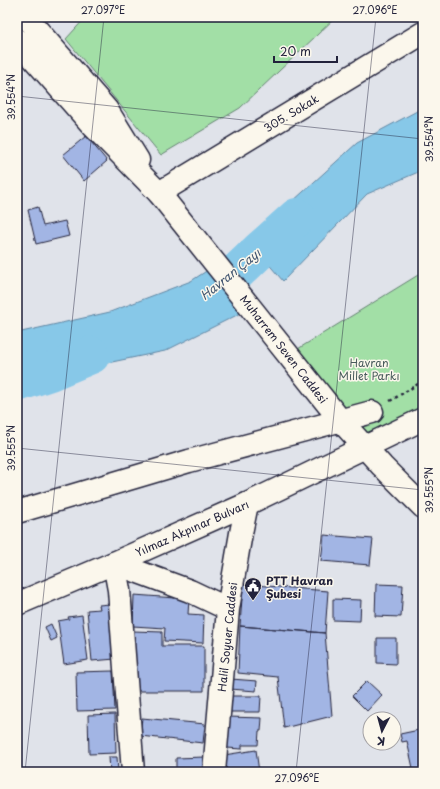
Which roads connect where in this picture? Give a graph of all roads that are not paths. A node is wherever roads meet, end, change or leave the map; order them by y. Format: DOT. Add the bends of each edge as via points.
graph roads {
  1 [pos="26,17"];
  2 [pos="423,33"];
  3 [pos="17,40"];
  4 [pos="159,193"];
  5 [pos="372,412"];
  6 [pos="423,419"];
  7 [pos="341,421"];
  8 [pos="365,447"];
  9 [pos="247,504"];
  10 [pos="423,507"];
  11 [pos="17,512"];
  12 [pos="114,563"];
  13 [pos="17,604"];
  14 [pos="228,609"];
  15 [pos="133,772"];
  16 [pos="214,772"];
  1 -- 4 [label="main road, Muharrem Seven Caddesi" via="107,110"];
  2 -- 4 [label="main road, 305. Sokak"];
  3 -- 4 [label="main road, Muharrem Seven Caddesi" via="93,126"];
  4 -- 7 [label="main road, Muharrem Seven Caddesi"];
  5 -- 7 [label="main road"];
  6 -- 8 [label="main road, Yılmaz Akpınar Bulvarı"];
  7 -- 8 [label="main road, Muharrem Seven Caddesi"];
  7 -- 11 [label="main road" via="189,461"];
  8 -- 9 [label="main road, Yılmaz Akpınar Bulvarı"];
  8 -- 10 [label="main road, Muharrem Seven Caddesi"];
  9 -- 12 [label="main road, Yılmaz Akpınar Bulvarı"];
  9 -- 14 [label="main road, Halil Soyuer Caddesi"];
  12 -- 13 [label="main road, Yılmaz Akpınar Bulvarı"];
  12 -- 14 [label="main road" via="190,591"];
  12 -- 15 [label="main road" via="119,590"];
  14 -- 16 [label="main road, Halil Soyuer Caddesi"];
}
